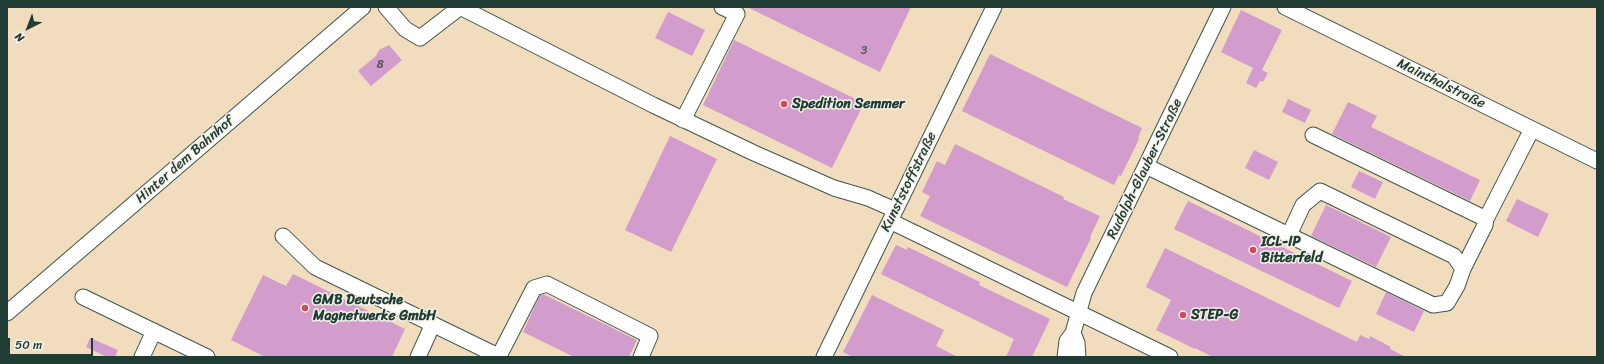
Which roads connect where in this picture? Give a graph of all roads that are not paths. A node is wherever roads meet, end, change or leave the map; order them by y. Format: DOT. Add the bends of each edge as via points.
graph roads {
  1 [pos="363,7"];
  2 [pos="386,7"];
  3 [pos="460,7"];
  4 [pos="722,7"];
  5 [pos="994,7"];
  6 [pos="1223,7"];
  7 [pos="1284,7"];
  8 [pos="683,120"];
  9 [pos="1532,129"];
  10 [pos="1313,135"];
  11 [pos="1597,161"];
  12 [pos="1146,166"];
  13 [pos="892,216"];
  14 [pos="1486,219"];
  15 [pos="1289,235"];
  16 [pos="283,236"];
  17 [pos="1463,269"];
  18 [pos="83,297"];
  19 [pos="1078,312"];
  20 [pos="7,313"];
  21 [pos="434,324"];
  22 [pos="154,331"];
  23 [pos="1073,333"];
  24 [pos="830,355"];
  25 [pos="142,357"];
  26 [pos="207,357"];
  27 [pos="418,357"];
  28 [pos="500,357"];
  29 [pos="641,357"];
  30 [pos="1065,357"];
  31 [pos="1078,357"];
  32 [pos="1170,357"];
  1 -- 20 [label="street, Hinter dem Bahnhof"];
  2 -- 3 [label="street" via="405,29 420,38"];
  3 -- 8 [label="street"];
  4 -- 8 [label="street" via="736,14"];
  5 -- 13 [label="street, Kunststoffstraße"];
  6 -- 12 [label="street, Rudolph-Glauber-Straße"];
  7 -- 9 [label="street, Mainthalstraße"];
  8 -- 13 [label="street" via="834,188 868,198"];
  9 -- 11 [label="street, Mainthalstraße"];
  9 -- 14 [label="street"];
  10 -- 14 [label="street"];
  12 -- 15 [label="street"];
  12 -- 19 [label="street, Rudolph-Glauber-Straße" via="1084,293"];
  13 -- 19 [label="street"];
  13 -- 24 [label="street, Kunststoffstraße"];
  14 -- 17 [label="street"];
  15 -- 17 [label="street" via="1433,305 1447,303"];
  15 -- 17 [label="street" via="1304,205 1320,191 1454,256"];
  16 -- 21 [label="street" via="315,267"];
  18 -- 22 [label="street"];
  19 -- 23 [label="street, Rudolph-Glauber-Straße"];
  19 -- 32 [label="street"];
  21 -- 27 [label="street"];
  21 -- 28 [label="street"];
  22 -- 25 [label="street"];
  22 -- 26 [label="street"];
  23 -- 30 [label="street, Rudolph-Glauber-Straße" via="1067,341"];
  23 -- 31 [label="street, Rudolph-Glauber-Straße"];
  28 -- 29 [label="street" via="534,288 547,284 650,336"];
}
